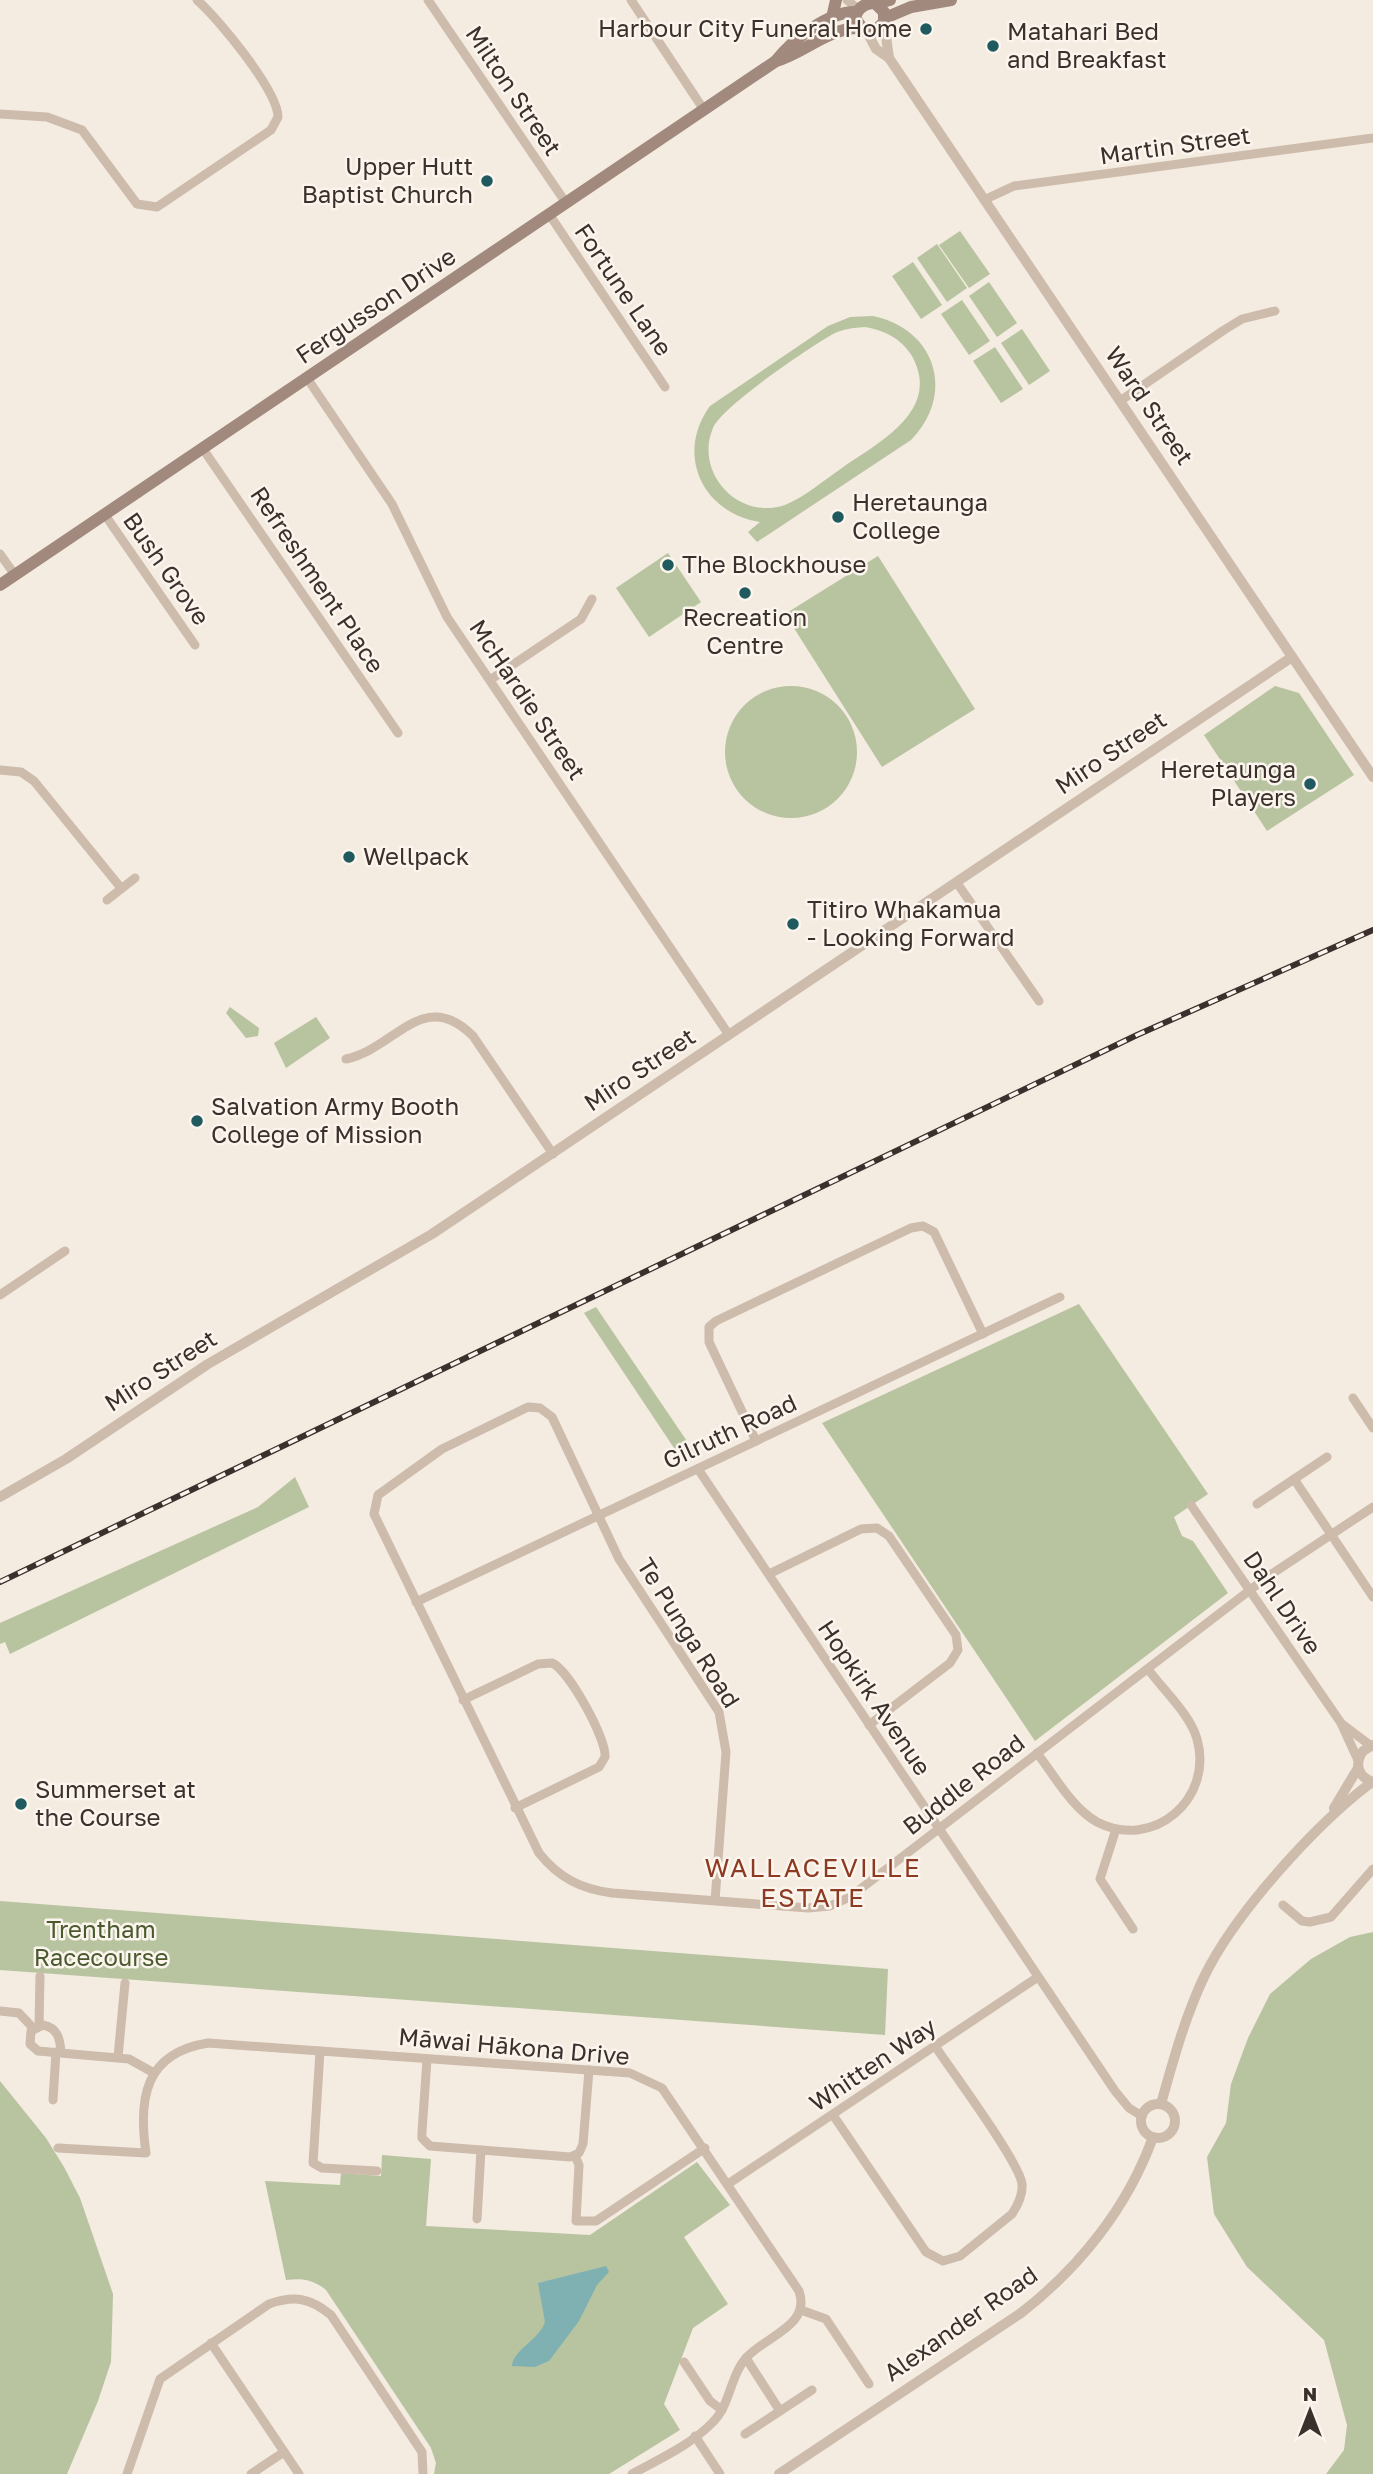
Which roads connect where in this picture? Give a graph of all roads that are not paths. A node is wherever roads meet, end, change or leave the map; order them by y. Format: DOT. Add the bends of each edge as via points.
graph roads {
  1 [pos="197,0"];
  2 [pos="428,0"];
  3 [pos="631,0"];
  4 [pos="835,0"];
  5 [pos="847,0"];
  6 [pos="890,0"];
  7 [pos="951,0"];
  8 [pos="876,4"];
  9 [pos="857,10"];
  10 [pos="832,18"];
  11 [pos="885,20"];
  12 [pos="863,30"];
  13 [pos="889,58"];
  14 [pos="776,61"];
  15 [pos="704,110"];
  16 [pos="0,114"];
  17 [pos="1373,138"];
  18 [pos="986,199"];
  19 [pos="566,203"];
  20 [pos="549,214"];
  21 [pos="1275,311"];
  22 [pos="307,378"];
  23 [pos="665,387"];
  24 [pos="1120,401"];
  25 [pos="203,449"];
  26 [pos="105,515"];
  27 [pos="0,554"];
  28 [pos="15,575"];
  29 [pos="0,585"];
  30 [pos="592,598"];
  31 [pos="195,645"];
  32 [pos="1292,657"];
  33 [pos="490,680"];
  34 [pos="398,733"];
  35 [pos="0,770"];
  36 [pos="1373,777"];
  37 [pos="135,878"];
  38 [pos="957,883"];
  39 [pos="121,888"];
  40 [pos="107,900"];
  41 [pos="1039,1002"];
  42 [pos="729,1035"];
  43 [pos="346,1059"];
  44 [pos="553,1154"];
  45 [pos="65,1251"];
  46 [pos="0,1296"];
  47 [pos="1060,1297"];
  48 [pos="1048,1303"];
  49 [pos="1054,1314"];
  50 [pos="983,1334"];
  51 [pos="1353,1398"];
  52 [pos="1373,1428"];
  53 [pos="756,1441"];
  54 [pos="1327,1457"];
  55 [pos="698,1469"];
  56 [pos="1294,1479"];
  57 [pos="0,1497"];
  58 [pos="1257,1504"];
  59 [pos="1191,1505"];
  60 [pos="1373,1507"];
  61 [pos="599,1516"];
  62 [pos="1331,1535"];
  63 [pos="769,1574"];
  64 [pos="1250,1591"];
  65 [pos="1373,1597"];
  66 [pos="416,1602"];
  67 [pos="1148,1669"];
  68 [pos="463,1700"];
  69 [pos="1340,1723"];
  70 [pos="869,1725"];
  71 [pos="1372,1745"];
  72 [pos="1038,1753"];
  73 [pos="1358,1764"];
  74 [pos="1373,1782"];
  75 [pos="515,1808"];
  76 [pos="1323,1825"];
  77 [pos="1116,1829"];
  78 [pos="939,1830"];
  79 [pos="1373,1869"];
  80 [pos="715,1901"];
  81 [pos="1283,1905"];
  82 [pos="1133,1929"];
  83 [pos="40,1976"];
  84 [pos="1038,1977"];
  85 [pos="125,1983"];
  86 [pos="0,2011"];
  87 [pos="37,2027"];
  88 [pos="935,2046"];
  89 [pos="320,2051"];
  90 [pos="59,2052"];
  91 [pos="118,2057"];
  92 [pos="426,2059"];
  93 [pos="589,2070"];
  94 [pos="154,2073"];
  95 [pos="53,2101"];
  96 [pos="1161,2104"];
  97 [pos="833,2115"];
  98 [pos="1142,2116"];
  99 [pos="1153,2137"];
  100 [pos="58,2148"];
  101 [pos="705,2148"];
  102 [pos="481,2150"];
  103 [pos="575,2156"];
  104 [pos="377,2171"];
  105 [pos="728,2184"];
  106 [pos="477,2219"];
  107 [pos="801,2310"];
  108 [pos="211,2343"];
  109 [pos="746,2358"];
  110 [pos="684,2362"];
  111 [pos="869,2384"];
  112 [pos="812,2390"];
  113 [pos="722,2410"];
  114 [pos="780,2411"];
  115 [pos="744,2434"];
  116 [pos="695,2436"];
  117 [pos="284,2452"];
  118 [pos="127,2474"];
  119 [pos="251,2474"];
  120 [pos="299,2474"];
  121 [pos="423,2474"];
  122 [pos="632,2474"];
  123 [pos="720,2474"];
  124 [pos="779,2474"];
  1 -- 16 [label="street" via="229,33 275,101 278,117 271,130 157,207 137,204 82,130 47,117"];
  2 -- 19 [label="street, Milton Street"];
  3 -- 15 [label="street"];
  4 -- 10 [label="main road"];
  5 -- 9 [label="street"];
  6 -- 8 [label="main road"];
  7 -- 11 [label="main road" via="911,8"];
  8 -- 9 [label="main road"];
  8 -- 11 [label="main road"];
  9 -- 10 [label="main road, Fergusson Drive"];
  9 -- 12 [label="main road"];
  10 -- 14 [label="main road, Fergusson Drive" via="786,47"];
  11 -- 12 [label="main road" via="874,32"];
  11 -- 13 [label="street, Ward Street"];
  12 -- 13 [label="street, Ward Street"];
  12 -- 14 [label="main road, Fergusson Drive" via="838,31"];
  13 -- 18 [label="street, Ward Street"];
  14 -- 15 [label="main road, Fergusson Drive"];
  15 -- 19 [label="main road, Fergusson Drive"];
  17 -- 18 [label="street, Martin Street" via="1014,186"];
  18 -- 24 [label="street, Ward Street"];
  19 -- 20 [label="main road, Fergusson Drive"];
  20 -- 22 [label="main road, Fergusson Drive"];
  20 -- 23 [label="street, Fortune Lane"];
  21 -- 24 [label="street" via="1233,324"];
  22 -- 25 [label="main road, Fergusson Drive"];
  22 -- 33 [label="street, McHardie Street" via="393,504 447,617"];
  24 -- 32 [label="street, Ward Street"];
  25 -- 26 [label="main road, Fergusson Drive"];
  25 -- 34 [label="street, Refreshment Place"];
  26 -- 28 [label="main road, Fergusson Drive"];
  26 -- 31 [label="street, Bush Grove"];
  27 -- 28 [label="street"];
  28 -- 29 [label="main road, Fergusson Drive"];
  30 -- 33 [label="street" via="581,619"];
  32 -- 36 [label="street, Ward Street"];
  32 -- 38 [label="street, Miro Street"];
  33 -- 42 [label="street, McHardie Street"];
  35 -- 39 [label="street" via="21,772 34,781"];
  37 -- 39 [label="street"];
  38 -- 41 [label="street"];
  38 -- 42 [label="street, Miro Street"];
  39 -- 40 [label="street"];
  42 -- 44 [label="street, Miro Street"];
  43 -- 44 [label="street" via="360,1056 425,1017 449,1019 473,1036"];
  44 -- 57 [label="street, Miro Street" via="432,1234 208,1364 66,1459"];
  45 -- 46 [label="street"];
  47 -- 48 [label="street, Gilruth Road"];
  48 -- 49 [label="street"];
  48 -- 50 [label="street, Gilruth Road"];
  50 -- 53 [label="street, Gilruth Road"];
  50 -- 53 [label="street" via="932,1229 920,1226 887,1240 709,1327 709,1342"];
  51 -- 52 [label="street"];
  53 -- 55 [label="street, Gilruth Road"];
  54 -- 56 [label="street"];
  55 -- 61 [label="street, Gilruth Road"];
  55 -- 63 [label="street, Hopkirk Avenue"];
  56 -- 58 [label="street"];
  56 -- 62 [label="street"];
  59 -- 64 [label="street, Dahl Drive"];
  60 -- 62 [label="street, Buddle Road"];
  61 -- 66 [label="street, Gilruth Road"];
  61 -- 66 [label="street, Te Punga Road" via="550,1414 536,1407 523,1409 438,1451 376,1499 374,1514"];
  61 -- 80 [label="street, Te Punga Road" via="619,1559 723,1722 726,1752"];
  62 -- 64 [label="street, Buddle Road"];
  62 -- 65 [label="street"];
  63 -- 70 [label="street, Hopkirk Avenue"];
  63 -- 70 [label="street" via="861,1529 877,1528 889,1536 956,1635 958,1650 950,1663"];
  64 -- 67 [label="street, Buddle Road"];
  64 -- 69 [label="street, Dahl Drive"];
  66 -- 68 [label="street, Buddle Road"];
  67 -- 72 [label="street, Buddle Road"];
  67 -- 77 [label="street" via="1195,1733 1198,1776 1189,1799 1168,1821 1141,1830"];
  68 -- 75 [label="street, Buddle Road"];
  68 -- 75 [label="street" via="538,1664 552,1663 566,1674 603,1739 606,1756 599,1767"];
  69 -- 71 [label="street, Dahl Drive"];
  69 -- 73 [label="street, Dahl Drive"];
  70 -- 78 [label="street, Hopkirk Avenue"];
  71 -- 73 [label="street" via="1363,1751"];
  72 -- 77 [label="street" via="1086,1815"];
  72 -- 78 [label="street, Buddle Road"];
  73 -- 74 [label="street" via="1364,1778"];
  73 -- 76 [label="street"];
  74 -- 76 [label="street"];
  75 -- 80 [label="street, Buddle Road" via="539,1853 554,1871 574,1884 598,1891"];
  76 -- 96 [label="street" via="1217,1953 1195,1998"];
  77 -- 82 [label="street" via="1100,1879"];
  78 -- 80 [label="street, Buddle Road" via="850,1897 830,1906"];
  78 -- 84 [label="street, Hopkirk Avenue"];
  79 -- 81 [label="street" via="1324,1920 1301,1921"];
  83 -- 87 [label="street"];
  84 -- 88 [label="street, Whitten Way"];
  84 -- 98 [label="street, Hopkirk Avenue" via="1115,2091"];
  85 -- 91 [label="street"];
  86 -- 87 [label="street" via="19,2013"];
  87 -- 90 [label="street" via="48,2026 57,2033"];
  87 -- 90 [label="street" via="29,2037 32,2046 38,2051"];
  88 -- 97 [label="street, Whitten Way"];
  88 -- 97 [label="street" via="1012,2162 1022,2185 1012,2214 960,2256 943,2260 926,2252"];
  89 -- 92 [label="street, Māwai Hākona Drive"];
  89 -- 94 [label="street, Māwai Hākona Drive" via="208,2043 176,2053"];
  89 -- 104 [label="street" via="313,2163 323,2168"];
  90 -- 91 [label="street"];
  90 -- 95 [label="street"];
  91 -- 94 [label="street"];
  92 -- 93 [label="street, Māwai Hākona Drive"];
  92 -- 102 [label="street" via="422,2138 430,2146"];
  93 -- 101 [label="street, Māwai Hākona Drive" via="630,2073 662,2088"];
  93 -- 103 [label="street" via="583,2144"];
  94 -- 100 [label="street" via="142,2105 146,2153"];
  96 -- 98 [label="street" via="1147,2108"];
  96 -- 99 [label="street" via="1171,2109 1175,2125 1164,2137"];
  97 -- 105 [label="street, Whitten Way"];
  98 -- 99 [label="street" via="1142,2126"];
  99 -- 124 [label="street, Alexander Road" via="1127,2193 1103,2230 1052,2287 1021,2313"];
  101 -- 103 [label="street" via="587,2223 576,2221 579,2165"];
  101 -- 105 [label="street, Māwai Hākona Drive"];
  102 -- 103 [label="street"];
  102 -- 106 [label="street"];
  105 -- 107 [label="street, Māwai Hākona Drive" via="799,2291"];
  107 -- 109 [label="street" via="795,2322"];
  107 -- 111 [label="street" via="826,2319"];
  108 -- 117 [label="street"];
  108 -- 118 [label="street" via="156,2384"];
  108 -- 121 [label="street" via="269,2304 294,2298 317,2304 331,2315 422,2452"];
  109 -- 113 [label="street"];
  109 -- 114 [label="street"];
  110 -- 113 [label="street"];
  112 -- 114 [label="street"];
  113 -- 116 [label="street"];
  114 -- 115 [label="street"];
  116 -- 122 [label="street"];
  116 -- 123 [label="street"];
  117 -- 119 [label="street"];
  117 -- 120 [label="street"];
}
